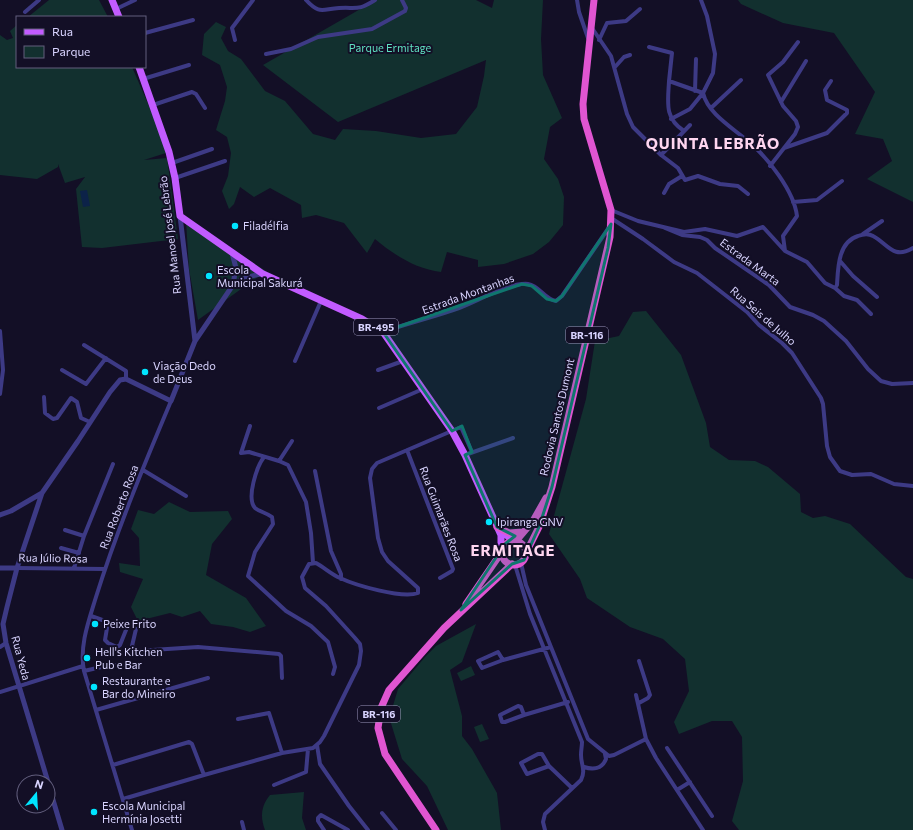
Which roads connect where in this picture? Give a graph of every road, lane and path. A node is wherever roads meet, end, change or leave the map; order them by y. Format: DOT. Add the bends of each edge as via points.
graph roads {
  1 [pos="39,0"];
  2 [pos="112,0"];
  3 [pos="135,0"];
  4 [pos="253,0"];
  5 [pos="306,0"];
  6 [pos="375,0"];
  7 [pos="402,0"];
  8 [pos="577,0"];
  9 [pos="594,0"];
  10 [pos="701,0"];
  11 [pos="116,9"];
  12 [pos="640,9"];
  13 [pos="25,12"];
  14 [pos="119,16"];
  15 [pos="193,20"];
  16 [pos="592,28"];
  17 [pos="146,32"];
  18 [pos="235,40"];
  19 [pos="599,40"];
  20 [pos="798,42"];
  21 [pos="591,44"];
  22 [pos="649,47"];
  23 [pos="266,54"];
  24 [pos="630,55"];
  25 [pos="696,59"];
  26 [pos="806,61"];
  27 [pos="189,66"];
  28 [pos="616,67"];
  29 [pos="139,68"];
  30 [pos="143,79"];
  31 [pos="741,80"];
  32 [pos="669,81"];
  33 [pos="831,81"];
  34 [pos="695,91"];
  35 [pos="702,93"];
  36 [pos="781,102"];
  37 [pos="153,105"];
  38 [pos="205,108"];
  39 [pos="711,108"];
  40 [pos="671,119"];
  41 [pos="690,125"];
  42 [pos="684,131"];
  43 [pos="784,148"];
  44 [pos="212,150"];
  45 [pos="661,155"];
  46 [pos="225,161"];
  47 [pos="172,163"];
  48 [pos="770,166"];
  49 [pos="682,176"];
  50 [pos="175,178"];
  51 [pos="842,181"];
  52 [pos="664,193"];
  53 [pos="748,194"];
  54 [pos="793,202"];
  55 [pos="611,210"];
  56 [pos="180,216"];
  57 [pos="611,221"];
  58 [pos="882,221"];
  59 [pos="665,228"];
  60 [pos="863,234"];
  61 [pos="913,248"];
  62 [pos="785,250"];
  63 [pos="232,253"];
  64 [pos="840,260"];
  65 [pos="263,274"];
  66 [pos="233,285"];
  67 [pos="835,288"];
  68 [pos="877,297"];
  69 [pos="321,300"];
  70 [pos="872,314"];
  71 [pos="0,332"];
  72 [pos="383,332"];
  73 [pos="195,341"];
  74 [pos="84,345"];
  75 [pos="106,358"];
  76 [pos="404,360"];
  77 [pos="295,361"];
  78 [pos="62,370"];
  79 [pos="378,370"];
  80 [pos="126,379"];
  81 [pos="913,383"];
  82 [pos="423,389"];
  83 [pos="0,394"];
  84 [pos="44,397"];
  85 [pos="172,401"];
  86 [pos="379,408"];
  87 [pos="90,422"];
  88 [pos="250,426"];
  89 [pos="452,431"];
  90 [pos="513,438"];
  91 [pos="292,442"];
  92 [pos="407,450"];
  93 [pos="469,454"];
  94 [pos="264,457"];
  95 [pos="279,460"];
  96 [pos="113,464"];
  97 [pos="143,470"];
  98 [pos="315,471"];
  99 [pos="913,486"];
  100 [pos="552,487"];
  101 [pos="42,493"];
  102 [pos="186,496"];
  103 [pos="0,515"];
  104 [pos="497,527"];
  105 [pos="65,530"];
  106 [pos="523,532"];
  107 [pos="84,536"];
  108 [pos="515,541"];
  109 [pos="60,548"];
  110 [pos="501,552"];
  111 [pos="78,553"];
  112 [pos="526,553"];
  113 [pos="313,563"];
  114 [pos="516,564"];
  115 [pos="0,568"];
  116 [pos="17,568"];
  117 [pos="74,568"];
  118 [pos="105,569"];
  119 [pos="440,578"];
  120 [pos="341,579"];
  121 [pos="461,610"];
  122 [pos="91,616"];
  123 [pos="6,642"];
  124 [pos="0,647"];
  125 [pos="551,647"];
  126 [pos="544,648"];
  127 [pos="503,660"];
  128 [pos="639,661"];
  129 [pos="83,666"];
  130 [pos="139,666"];
  131 [pos="84,671"];
  132 [pos="333,674"];
  133 [pos="208,678"];
  134 [pos="282,678"];
  135 [pos="19,687"];
  136 [pos="0,692"];
  137 [pos="636,695"];
  138 [pos="572,700"];
  139 [pos="566,702"];
  140 [pos="639,703"];
  141 [pos="96,710"];
  142 [pos="524,715"];
  143 [pos="238,719"];
  144 [pos="646,739"];
  145 [pos="594,743"];
  146 [pos="317,745"];
  147 [pos="582,747"];
  148 [pos="667,748"];
  149 [pos="308,749"];
  150 [pos="282,753"];
  151 [pos="605,754"];
  152 [pos="113,765"];
  153 [pos="549,766"];
  154 [pos="584,767"];
  155 [pos="46,774"];
  156 [pos="204,776"];
  157 [pos="690,782"];
  158 [pos="274,785"];
  159 [pos="572,788"];
  160 [pos="677,790"];
  161 [pos="123,799"];
  162 [pos="56,809"];
  163 [pos="382,813"];
  164 [pos="712,816"];
  165 [pos="242,822"];
  166 [pos="62,830"];
  167 [pos="132,830"];
  168 [pos="244,830"];
  169 [pos="324,830"];
  170 [pos="348,830"];
  171 [pos="368,830"];
  172 [pos="396,830"];
  173 [pos="436,830"];
  174 [pos="545,830"];
  175 [pos="703,830"];
  1 -- 13 [label="street"];
  2 -- 11 [label="main road"];
  3 -- 11 [label="street"];
  4 -- 18 [label="street" via="232,28"];
  5 -- 6 [label="street" via="313,8 327,11 338,8 356,9"];
  7 -- 23 [label="street" via="405,11 377,27 318,36 291,49"];
  8 -- 21 [label="street"];
  9 -- 16 [label="highway, Rodovia Santos Dumont / BR-116"];
  10 -- 35 [label="street" via="715,54 713,73"];
  11 -- 14 [label="main road"];
  12 -- 19 [label="street" via="626,21 607,23"];
  15 -- 17 [label="street"];
  16 -- 19 [label="street"];
  16 -- 21 [label="highway, Rodovia Santos Dumont / BR-116"];
  19 -- 28 [label="street"];
  20 -- 36 [label="street" via="768,76"];
  21 -- 55 [label="highway, Rodovia Santos Dumont / BR-116" via="584,119"];
  22 -- 32 [label="street" via="672,53"];
  24 -- 28 [label="street" via="624,57"];
  25 -- 34 [label="street"];
  26 -- 36 [label="street"];
  27 -- 30 [label="street"];
  28 -- 45 [label="street" via="630,122"];
  29 -- 30 [label="main road, Rua Manoel José Lebrão"];
  30 -- 37 [label="main road, Rua Manoel José Lebrão"];
  31 -- 39 [label="street"];
  32 -- 34 [label="street"];
  32 -- 40 [label="street" via="668,112"];
  33 -- 43 [label="street" via="825,90 827,100 847,110 847,113 824,134"];
  34 -- 35 [label="street"];
  35 -- 39 [label="street"];
  35 -- 40 [label="street" via="690,109"];
  36 -- 43 [label="street" via="798,127"];
  37 -- 38 [label="street" via="192,92"];
  37 -- 47 [label="main road, Rua Manoel José Lebrão"];
  39 -- 48 [label="street" via="750,143"];
  40 -- 42 [label="street" via="674,125"];
  41 -- 42 [label="street"];
  42 -- 45 [label="street"];
  43 -- 48 [label="street"];
  44 -- 47 [label="street"];
  45 -- 49 [label="street" via="678,168"];
  46 -- 50 [label="street"];
  47 -- 50 [label="main road, Rua Manoel José Lebrão"];
  48 -- 54 [label="street" via="781,179"];
  49 -- 52 [label="street" via="669,184"];
  49 -- 53 [label="street" via="685,180 696,176 720,184 734,185"];
  50 -- 56 [label="main road, Rua Manoel José Lebrão"];
  51 -- 54 [label="street" via="818,200"];
  54 -- 62 [label="street" via="797,216 783,236"];
  55 -- 57 [label="highway, Rodovia Santos Dumont / BR-116"];
  55 -- 59 [label="street"];
  56 -- 63 [label="main road, BR-495"];
  56 -- 73 [label="street, Rua Manoel José Lebrão"];
  57 -- 72 [label="street, Estrada Montanhas" via="562,296 556,301 548,299 532,286 522,284 459,308"];
  57 -- 99 [label="street, Rua Seis de Julho" via="643,239 674,262 697,273 748,312 759,325 787,347 821,398 827,446 830,457 840,471 852,475 871,474 894,484"];
  57 -- 100 [label="highway, Rodovia Santos Dumont / BR-116" via="608,248"];
  58 -- 60 [label="street"];
  59 -- 62 [label="street" via="684,232 706,229 737,236 763,227"];
  59 -- 81 [label="street, Estrada Marta" via="682,235 707,240 769,285 790,307 824,321 846,341 881,381 892,384"];
  60 -- 61 [label="street" via="873,236 893,251 903,253"];
  60 -- 64 [label="street" via="848,241"];
  62 -- 67 [label="street" via="807,262 820,278"];
  63 -- 65 [label="main road, BR-495"];
  63 -- 66 [label="street" via="236,268"];
  64 -- 67 [label="street"];
  64 -- 68 [label="street" via="853,276"];
  65 -- 66 [label="street" via="240,279"];
  65 -- 69 [label="main road, BR-495"];
  66 -- 73 [label="street"];
  67 -- 70 [label="street" via="844,296 859,302"];
  69 -- 72 [label="main road, BR-495"];
  69 -- 77 [label="street"];
  71 -- 83 [label="street" via="4,370"];
  72 -- 76 [label="main road, BR-495"];
  73 -- 85 [label="street, Rua Manoel José Lebrão"];
  74 -- 75 [label="street"];
  75 -- 78 [label="street" via="86,384"];
  75 -- 80 [label="street" via="126,371"];
  76 -- 79 [label="street"];
  76 -- 82 [label="main road, BR-495"];
  80 -- 85 [label="street"];
  80 -- 87 [label="street" via="116,384"];
  82 -- 86 [label="street"];
  82 -- 89 [label="main road, BR-495"];
  84 -- 87 [label="street" via="45,413 53,419 57,418 71,398 77,402 81,418"];
  85 -- 97 [label="street, Rua Roberto Rosa"];
  87 -- 101 [label="street"];
  88 -- 94 [label="street" via="241,453 249,452"];
  89 -- 92 [label="street"];
  89 -- 93 [label="main road, BR-495"];
  89 -- 93 [label="street" via="462,427"];
  90 -- 93 [label="street"];
  91 -- 95 [label="street"];
  92 -- 119 [label="street, Rua Guimarães Rosa" via="453,569"];
  92 -- 120 [label="street" via="377,463 370,478 382,552 388,561 418,588 418,593 400,594"];
  93 -- 104 [label="main road, BR-495"];
  94 -- 95 [label="street"];
  94 -- 132 [label="street" via="256,470 252,500 256,508 272,517 274,524 255,552 248,576 286,611 311,626 328,642 335,667"];
  95 -- 113 [label="street" via="288,466 306,502"];
  96 -- 107 [label="street"];
  97 -- 102 [label="street"];
  97 -- 118 [label="street, Rua Roberto Rosa"];
  98 -- 120 [label="street" via="330,551"];
  100 -- 106 [label="highway, BR-116" via="533,521"];
  100 -- 112 [label="highway, BR-116" via="539,527"];
  101 -- 103 [label="street" via="11,512"];
  101 -- 116 [label="street, Rua Yeda"];
  104 -- 106 [label="highway" via="509,533"];
  104 -- 108 [label="main road, BR-495"];
  104 -- 110 [label="main road, BR-495" via="502,541"];
  105 -- 107 [label="street"];
  106 -- 108 [label="highway, BR-116"];
  107 -- 111 [label="street"];
  108 -- 110 [label="highway, BR-116" via="505,544"];
  108 -- 112 [label="highway" via="525,548"];
  109 -- 111 [label="street"];
  110 -- 114 [label="highway" via="505,560"];
  110 -- 121 [label="highway, BR-116"];
  111 -- 117 [label="street"];
  112 -- 114 [label="highway, BR-116"];
  113 -- 120 [label="street"];
  113 -- 146 [label="street" via="308,564 302,577 305,588 326,606 355,638 360,644 361,651 359,665 324,736"];
  114 -- 121 [label="highway, BR-116"];
  114 -- 125 [label="street"];
  114 -- 126 [label="street" via="530,614"];
  115 -- 116 [label="street, Rua Júlio Rosa"];
  116 -- 117 [label="street, Rua Júlio Rosa"];
  116 -- 123 [label="street, Rua Yeda" via="3,624"];
  117 -- 118 [label="street, Rua Júlio Rosa"];
  118 -- 122 [label="street, Rua Roberto Rosa"];
  121 -- 173 [label="highway, BR-116" via="390,690 378,719 379,736 385,754"];
  122 -- 129 [label="street, Rua Roberto Rosa" via="83,648"];
  122 -- 134 [label="street" via="108,622 105,640 117,647 128,625 136,629 132,646 137,650 198,647 279,654"];
  123 -- 124 [label="street"];
  123 -- 135 [label="street, Rua Yeda"];
  125 -- 126 [label="street"];
  125 -- 138 [label="street"];
  126 -- 127 [label="street"];
  126 -- 139 [label="street"];
  127 -- 127 [label="street" via="482,668 478,663 479,660 496,652"];
  128 -- 140 [label="street" via="650,694"];
  129 -- 131 [label="street, Rua Roberto Rosa"];
  129 -- 135 [label="street"];
  130 -- 131 [label="street" via="110,665"];
  131 -- 141 [label="street, Rua Roberto Rosa"];
  133 -- 141 [label="street"];
  135 -- 136 [label="street"];
  135 -- 155 [label="street, Rua Yeda"];
  137 -- 140 [label="street"];
  138 -- 139 [label="street"];
  138 -- 145 [label="street" via="586,735"];
  139 -- 142 [label="street"];
  139 -- 147 [label="street"];
  140 -- 144 [label="street"];
  141 -- 152 [label="street, Rua Roberto Rosa"];
  142 -- 142 [label="street" via="518,706 500,715 502,722"];
  143 -- 150 [label="street" via="270,714"];
  144 -- 151 [label="street" via="614,755"];
  144 -- 160 [label="street"];
  145 -- 147 [label="street"];
  145 -- 151 [label="street"];
  146 -- 149 [label="street"];
  146 -- 171 [label="street" via="320,764"];
  147 -- 154 [label="street"];
  148 -- 157 [label="street"];
  149 -- 150 [label="street"];
  149 -- 158 [label="street" via="306,772"];
  150 -- 156 [label="street"];
  151 -- 154 [label="street" via="606,759 600,767"];
  152 -- 156 [label="street" via="189,742"];
  152 -- 161 [label="street, Rua Roberto Rosa"];
  153 -- 153 [label="street" via="540,753 521,763 524,773 527,774"];
  153 -- 159 [label="street"];
  154 -- 159 [label="street" via="584,775"];
  156 -- 161 [label="street"];
  157 -- 160 [label="street"];
  157 -- 164 [label="street"];
  159 -- 174 [label="street" via="545,814"];
  160 -- 175 [label="street"];
  161 -- 167 [label="street, Rua Roberto Rosa"];
  162 -- 166 [label="street, Rua Yeda"];
  163 -- 172 [label="street"];
  165 -- 168 [label="street"];
  169 -- 170 [label="street" via="318,821 321,815"];
}
